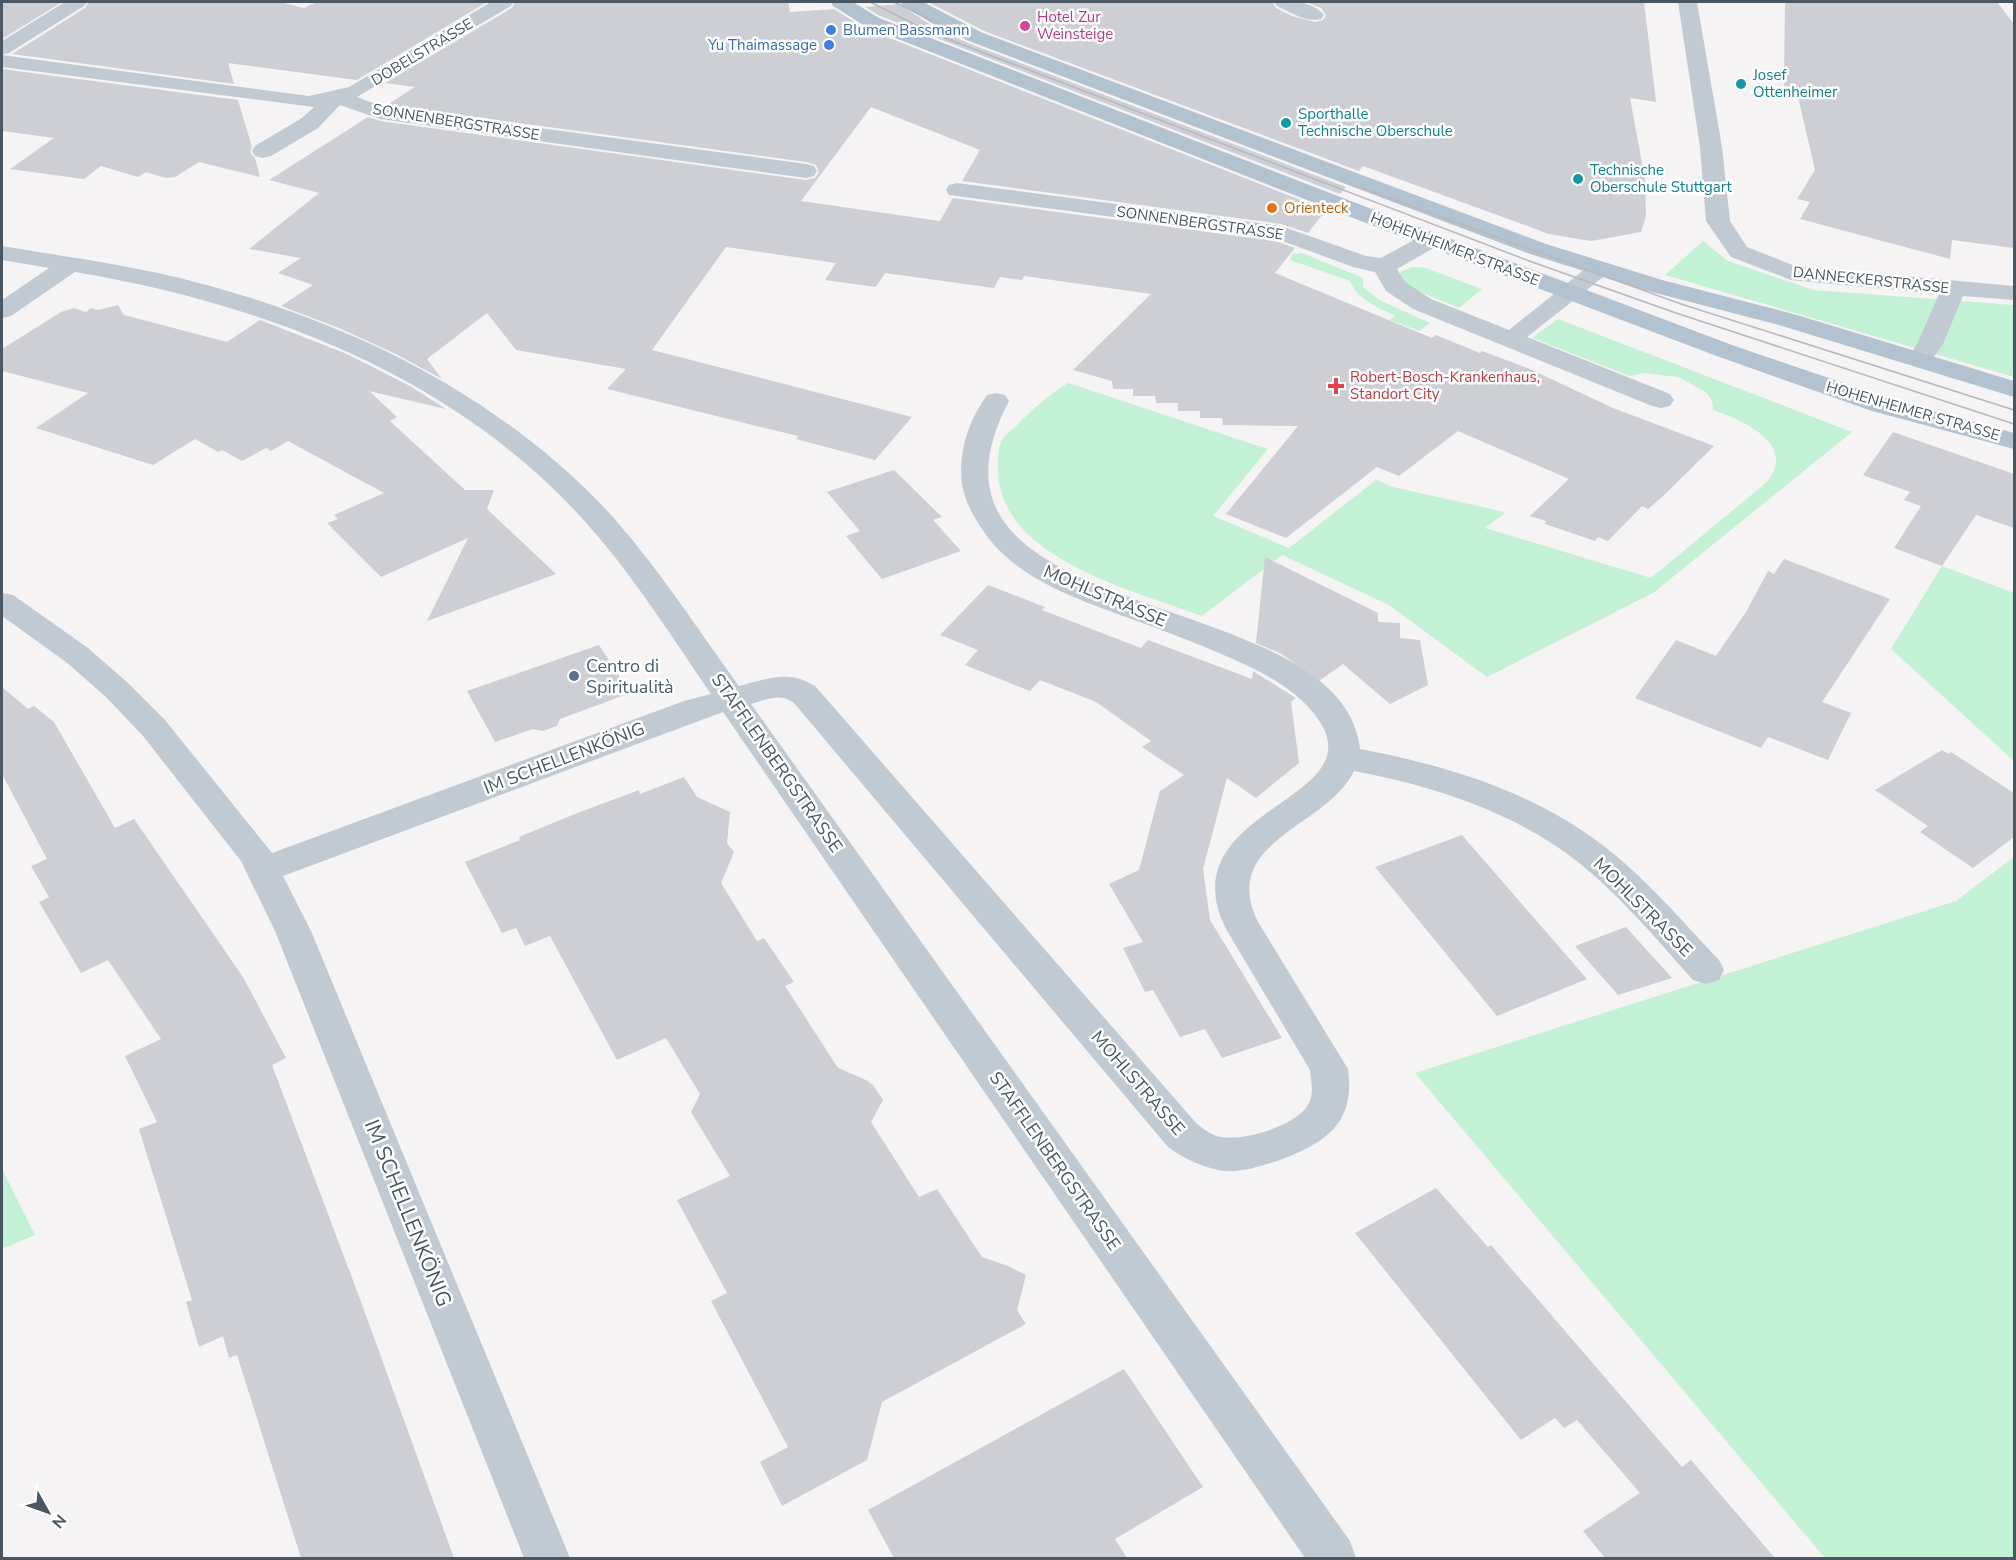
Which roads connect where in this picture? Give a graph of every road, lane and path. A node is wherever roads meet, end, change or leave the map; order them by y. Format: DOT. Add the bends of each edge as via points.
graph roads {
  1 [pos="77,2"];
  2 [pos="504,2"];
  3 [pos="840,2"];
  4 [pos="910,2"];
  5 [pos="1284,2"];
  6 [pos="1687,2"];
  7 [pos="1314,15"];
  8 [pos="2,49"];
  9 [pos="2,61"];
  10 [pos="337,97"];
  11 [pos="263,151"];
  12 [pos="806,171"];
  13 [pos="957,190"];
  14 [pos="1431,240"];
  15 [pos="2,253"];
  16 [pos="71,264"];
  17 [pos="1384,266"];
  18 [pos="1599,269"];
  19 [pos="1954,288"];
  20 [pos="1568,292"];
  21 [pos="2014,293"];
  22 [pos="2,311"];
  23 [pos="1521,331"];
  24 [pos="1920,359"];
  25 [pos="2014,389"];
  26 [pos="1661,400"];
  27 [pos="996,401"];
  28 [pos="2014,441"];
  29 [pos="2,602"];
  30 [pos="732,698"];
  31 [pos="1344,758"];
  32 [pos="263,870"];
  33 [pos="1707,970"];
  34 [pos="547,1558"];
  35 [pos="1333,1558"];
  1 -- 8 [label="street"];
  2 -- 10 [label="street, DOBELSTRASSE" via="374,81"];
  3 -- 14 [label="main road, HOHENHEIMER STRASSE" via="872,22"];
  4 -- 18 [label="main road, HOHENHEIMER STRASSE" via="976,37"];
  5 -- 7 [label="street"];
  6 -- 19 [label="street, DANNECKERSTRASSE" via="1711,147 1718,221 1739,252 1791,273"];
  9 -- 10 [label="street, SONNENBERGSTRASSE" via="290,100 309,102"];
  10 -- 11 [label="street" via="310,123"];
  10 -- 12 [label="street, SONNENBERGSTRASSE" via="380,113"];
  13 -- 17 [label="street, SONNENBERGSTRASSE" via="1281,234 1361,262"];
  14 -- 17 [label="street"];
  14 -- 20 [label="main road, HOHENHEIMER STRASSE"];
  15 -- 16 [label="street, STAFFLENBERGSTRASSE"];
  16 -- 22 [label="street"];
  16 -- 30 [label="street, STAFFLENBERGSTRASSE" via="180,286 288,318 388,360 470,408 536,457 594,513 634,561"];
  17 -- 26 [label="street" via="1395,286 1422,304"];
  18 -- 20 [label="street"];
  18 -- 24 [label="main road, HOHENHEIMER STRASSE"];
  19 -- 21 [label="street, DANNECKERSTRASSE"];
  19 -- 24 [label="street"];
  20 -- 23 [label="street"];
  20 -- 28 [label="main road, HOHENHEIMER STRASSE" via="1881,405"];
  24 -- 25 [label="main road, HOHENHEIMER STRASSE"];
  27 -- 31 [label="street, MOHLSTRASSE" via="978,438 974,481 983,511 1004,539 1035,566 1065,582 1220,642 1285,673 1332,714 1344,741"];
  29 -- 32 [label="street, IM SCHELLENKÖNIG" via="77,655 124,697 161,737 255,854"];
  30 -- 31 [label="street, MOHLSTRASSE" via="787,685 800,690 1182,1135 1204,1149 1231,1155 1260,1151 1310,1128 1321,1119 1332,1095 1329,1069 1242,926 1231,885 1232,872 1245,848 1321,791 1340,770"];
  30 -- 32 [label="street, IM SCHELLENKÖNIG"];
  30 -- 35 [label="street, STAFFLENBERGSTRASSE"];
  31 -- 33 [label="street, MOHLSTRASSE" via="1391,765 1461,785 1559,833 1617,877"];
  32 -- 34 [label="street, IM SCHELLENKÖNIG" via="293,930"];
}
